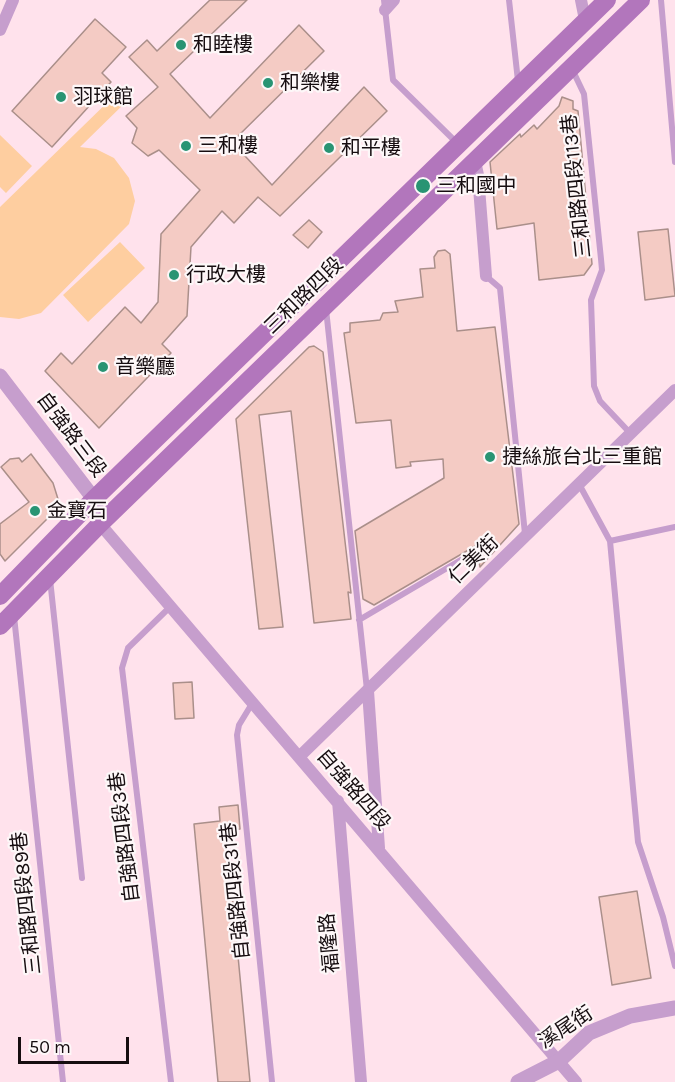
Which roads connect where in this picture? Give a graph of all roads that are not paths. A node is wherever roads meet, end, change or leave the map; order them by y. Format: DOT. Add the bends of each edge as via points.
graph roads {
  1 [pos="13,0"];
  2 [pos="394,0"];
  3 [pos="509,0"];
  4 [pos="581,0"];
  5 [pos="607,0"];
  6 [pos="640,0"];
  7 [pos="661,0"];
  8 [pos="385,5"];
  9 [pos="585,20"];
  10 [pos="0,30"];
  11 [pos="571,67"];
  12 [pos="518,84"];
  13 [pos="459,144"];
  14 [pos="475,161"];
  15 [pos="675,162"];
  16 [pos="486,276"];
  17 [pos="326,306"];
  18 [pos="0,376"];
  19 [pos="675,390"];
  20 [pos="631,434"];
  21 [pos="579,484"];
  22 [pos="93,499"];
  23 [pos="100,524"];
  24 [pos="675,527"];
  25 [pos="525,538"];
  26 [pos="610,541"];
  27 [pos="476,551"];
  28 [pos="49,575"];
  29 [pos="0,596"];
  30 [pos="171,605"];
  31 [pos="13,613"];
  32 [pos="359,620"];
  33 [pos="0,626"];
  34 [pos="368,691"];
  35 [pos="253,702"];
  36 [pos="299,757"];
  37 [pos="338,801"];
  38 [pos="379,848"];
  39 [pos="82,878"];
  40 [pos="675,966"];
  41 [pos="675,1008"];
  42 [pos="559,1061"];
  43 [pos="63,1082"];
  44 [pos="171,1082"];
  45 [pos="272,1082"];
  46 [pos="361,1082"];
  47 [pos="518,1082"];
  48 [pos="576,1082"];
  1 -- 10 [label="street"];
  2 -- 8 [label="street"];
  3 -- 12 [label="lane"];
  4 -- 9 [label="street"];
  5 -- 9 [label="main road, 三和路四段"];
  6 -- 11 [label="main road, 三和路四段"];
  7 -- 15 [label="lane"];
  8 -- 13 [label="lane" via="393,80"];
  9 -- 12 [label="main road, 三和路四段"];
  11 -- 14 [label="main road, 三和路四段"];
  11 -- 20 [label="lane, 三和路四段113巷" via="584,94 602,270 591,300 594,386 600,401"];
  12 -- 13 [label="main road, 三和路四段"];
  13 -- 22 [label="main road, 三和路四段"];
  14 -- 16 [label="street"];
  14 -- 17 [label="main road, 三和路四段"];
  16 -- 25 [label="lane" via="500,288"];
  17 -- 23 [label="main road, 三和路四段"];
  17 -- 32 [label="lane"];
  18 -- 22 [label="street, 自強路三段"];
  19 -- 20 [label="street, 仁美街"];
  20 -- 21 [label="street, 仁美街"];
  21 -- 25 [label="street, 仁美街"];
  21 -- 26 [label="lane"];
  22 -- 23 [label="street, 自強路三段"];
  22 -- 29 [label="main road, 三和路四段"];
  23 -- 28 [label="main road, 三和路四段"];
  23 -- 30 [label="street, 自強路四段"];
  24 -- 26 [label="lane"];
  25 -- 34 [label="street, 仁美街"];
  26 -- 40 [label="lane" via="638,842"];
  27 -- 32 [label="lane"];
  28 -- 31 [label="main road, 三和路四段"];
  28 -- 39 [label="lane"];
  30 -- 35 [label="street, 自強路四段"];
  30 -- 44 [label="lane, 自強路四段3巷" via="129,648 122,668"];
  31 -- 33 [label="main road, 三和路四段"];
  31 -- 43 [label="lane, 三和路四段89巷"];
  32 -- 34 [label="lane"];
  34 -- 36 [label="street, 仁美街"];
  34 -- 38 [label="street"];
  35 -- 36 [label="street, 自強路四段"];
  35 -- 45 [label="lane, 自強路四段31巷" via="237,735"];
  36 -- 37 [label="street, 自強路四段"];
  37 -- 38 [label="street, 自強路四段"];
  37 -- 46 [label="street, 福隆路"];
  38 -- 42 [label="street, 自強路四段"];
  41 -- 42 [label="street, 溪尾街" via="630,1016 589,1033"];
  42 -- 47 [label="street, 溪尾街"];
  42 -- 48 [label="street, 自強路四段"];
}
